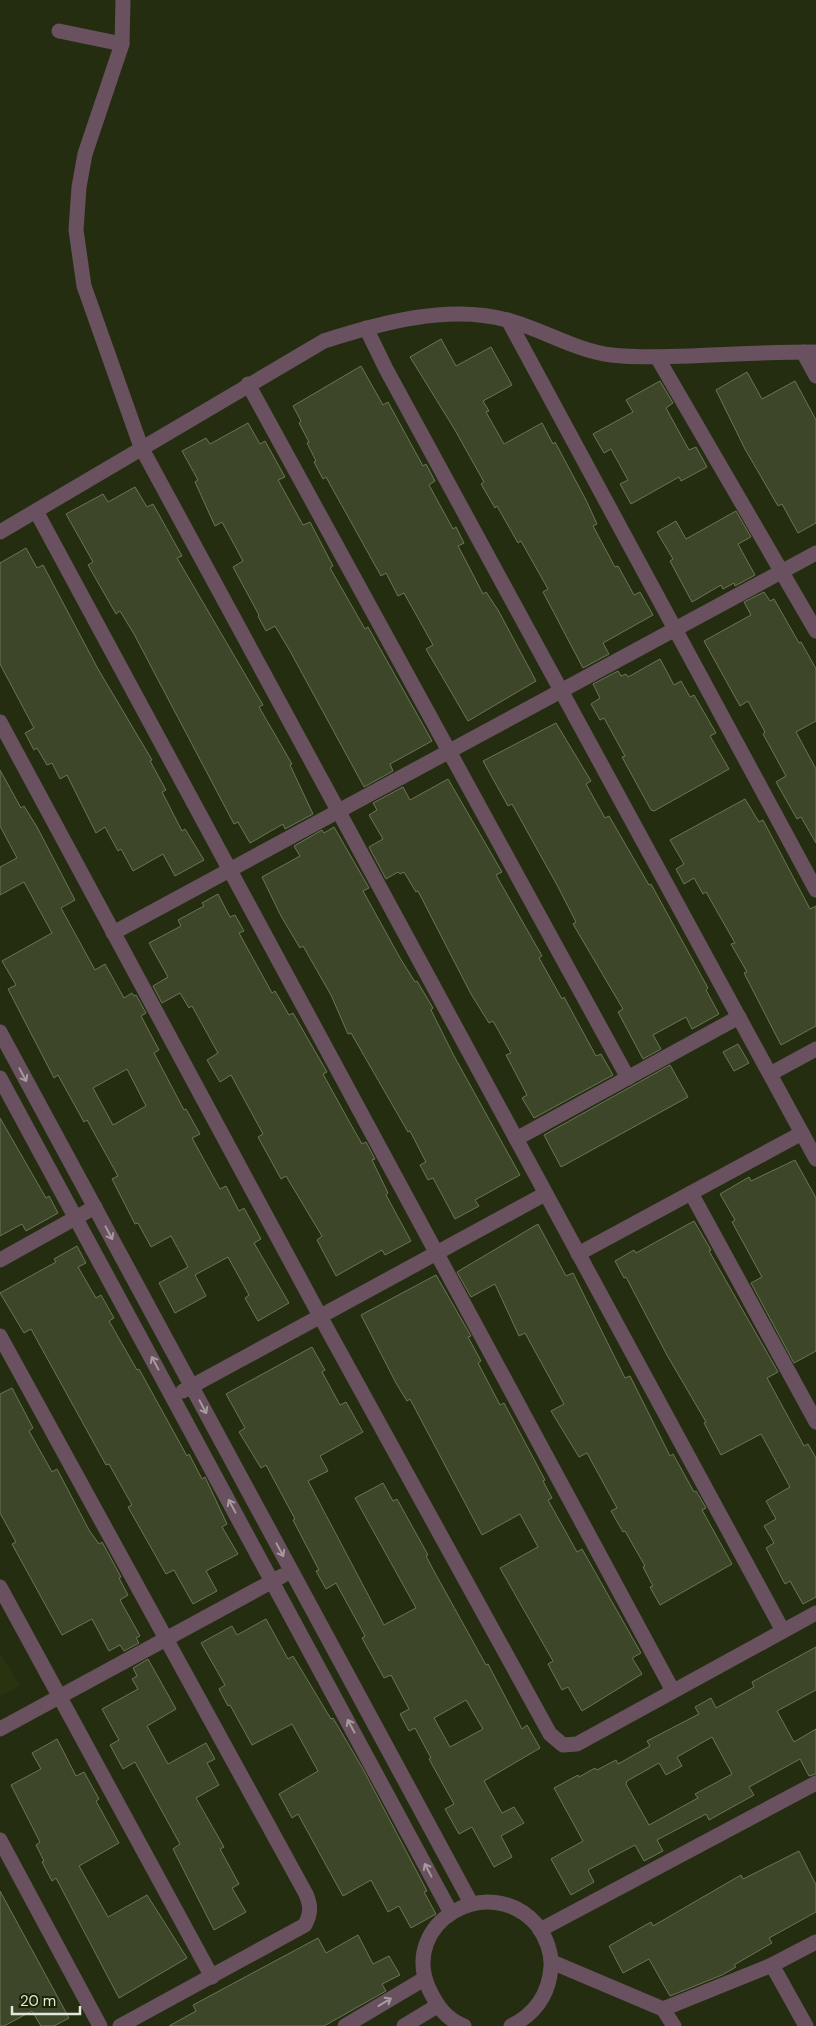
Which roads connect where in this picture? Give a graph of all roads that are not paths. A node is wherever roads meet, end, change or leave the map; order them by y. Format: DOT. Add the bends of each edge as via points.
graph roads {
  1 [pos="123,0"];
  2 [pos="59,31"];
  3 [pos="122,44"];
  4 [pos="508,320"];
  5 [pos="366,328"];
  6 [pos="809,352"];
  7 [pos="657,357"];
  8 [pos="816,376"];
  9 [pos="248,384"];
  10 [pos="142,447"];
  11 [pos="36,511"];
  12 [pos="0,532"];
  13 [pos="816,554"];
  14 [pos="783,571"];
  15 [pos="675,630"];
  16 [pos="816,631"];
  17 [pos="561,691"];
  18 [pos="0,722"];
  19 [pos="450,751"];
  20 [pos="338,812"];
  21 [pos="231,869"];
  22 [pos="816,890"];
  23 [pos="114,933"];
  24 [pos="739,1017"];
  25 [pos="0,1032"];
  26 [pos="816,1048"];
  27 [pos="770,1074"];
  28 [pos="0,1078"];
  29 [pos="628,1078"];
  30 [pos="802,1133"];
  31 [pos="516,1140"];
  32 [pos="816,1159"];
  33 [pos="691,1193"];
  34 [pos="545,1194"];
  35 [pos="95,1207"];
  36 [pos="76,1218"];
  37 [pos="438,1252"];
  38 [pos="578,1254"];
  39 [pos="0,1260"];
  40 [pos="320,1316"];
  41 [pos="0,1336"];
  42 [pos="192,1386"];
  43 [pos="173,1396"];
  44 [pos="816,1422"];
  45 [pos="292,1571"];
  46 [pos="273,1581"];
  47 [pos="0,1587"];
  48 [pos="816,1613"];
  49 [pos="783,1631"];
  50 [pos="166,1639"];
  51 [pos="673,1691"];
  52 [pos="59,1697"];
  53 [pos="0,1729"];
  54 [pos="816,1783"];
  55 [pos="0,1840"];
  56 [pos="471,1903"];
  57 [pos="451,1913"];
  58 [pos="540,1930"];
  59 [pos="816,1942"];
  60 [pos="552,1962"];
  61 [pos="772,1965"];
  62 [pos="212,1977"];
  63 [pos="424,1978"];
  64 [pos="437,2006"];
  65 [pos="663,2009"];
  66 [pos="520,2024"];
  67 [pos="100,2026"];
  68 [pos="120,2026"];
  69 [pos="345,2026"];
  70 [pos="404,2026"];
  71 [pos="464,2026"];
  72 [pos="674,2026"];
  73 [pos="806,2026"];
  1 -- 3 [label="street"];
  2 -- 3 [label="street"];
  3 -- 10 [label="street" via="85,154 76,230 84,286"];
  4 -- 5 [label="street" via="451,314"];
  4 -- 7 [label="street" via="581,348 611,355"];
  4 -- 15 [label="street"];
  5 -- 9 [label="street" via="324,341"];
  5 -- 17 [label="street"];
  6 -- 7 [label="street"];
  6 -- 8 [label="street"];
  7 -- 14 [label="street"];
  9 -- 10 [label="street"];
  9 -- 19 [label="street"];
  10 -- 11 [label="street"];
  10 -- 20 [label="street"];
  11 -- 12 [label="street"];
  11 -- 21 [label="street"];
  13 -- 14 [label="street"];
  14 -- 15 [label="street"];
  14 -- 16 [label="street"];
  15 -- 17 [label="street"];
  15 -- 22 [label="street"];
  17 -- 19 [label="street"];
  17 -- 24 [label="street"];
  18 -- 23 [label="street"];
  19 -- 20 [label="street"];
  19 -- 29 [label="street"];
  20 -- 21 [label="street"];
  20 -- 31 [label="street"];
  21 -- 23 [label="street"];
  21 -- 37 [label="street"];
  23 -- 40 [label="street"];
  24 -- 27 [label="street"];
  24 -- 29 [label="street"];
  25 -- 35 [label="street, one-way"];
  26 -- 27 [label="street"];
  27 -- 30 [label="street"];
  28 -- 36 [label="street"];
  29 -- 31 [label="street"];
  30 -- 32 [label="street"];
  30 -- 33 [label="street"];
  31 -- 34 [label="street"];
  33 -- 38 [label="street"];
  33 -- 44 [label="street"];
  34 -- 37 [label="street"];
  34 -- 38 [label="street"];
  35 -- 36 [label="street"];
  35 -- 42 [label="street, one-way"];
  36 -- 39 [label="street"];
  43 -- 36 [label="street, one-way"];
  37 -- 40 [label="street"];
  37 -- 51 [label="street"];
  38 -- 49 [label="street"];
  40 -- 42 [label="street"];
  40 -- 51 [label="street" via="550,1734 563,1745 577,1744"];
  41 -- 50 [label="street"];
  42 -- 43 [label="street"];
  42 -- 45 [label="street, one-way"];
  46 -- 43 [label="street, one-way"];
  45 -- 46 [label="street"];
  45 -- 56 [label="street"];
  46 -- 50 [label="street"];
  57 -- 46 [label="street, one-way"];
  47 -- 52 [label="street"];
  48 -- 49 [label="street"];
  49 -- 51 [label="street"];
  50 -- 52 [label="street"];
  50 -- 62 [label="street" via="311,1906 305,1925"];
  52 -- 53 [label="street"];
  52 -- 62 [label="street"];
  54 -- 58 [label="street"];
  55 -- 67 [label="street"];
  56 -- 57 [label="street"];
  56 -- 58 [label="street" via="484,1901 510,1906 522,1912"];
  57 -- 63 [label="street" via="437,1926 428,1942 423,1960"];
  58 -- 60 [label="street"];
  59 -- 61 [label="street"];
  60 -- 65 [label="street"];
  60 -- 66 [label="street" via="545,1995"];
  61 -- 65 [label="street"];
  61 -- 73 [label="street"];
  62 -- 68 [label="street"];
  63 -- 64 [label="street"];
  69 -- 63 [label="street, one-way"];
  64 -- 70 [label="street"];
  64 -- 71 [label="street"];
  65 -- 72 [label="street"];
}
